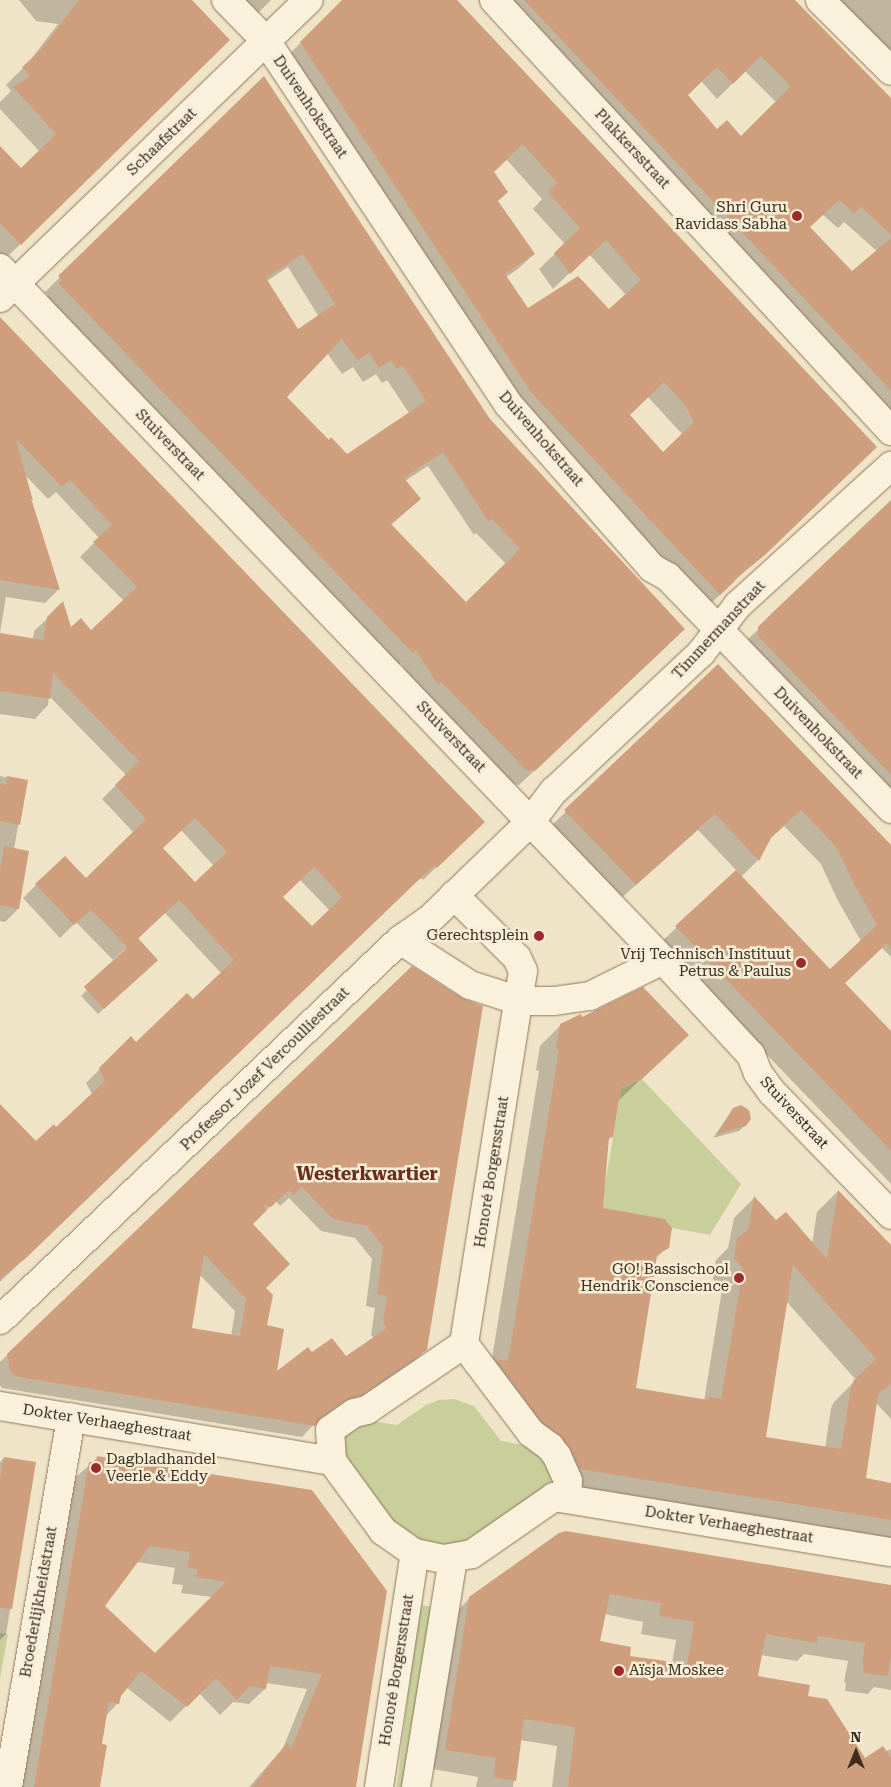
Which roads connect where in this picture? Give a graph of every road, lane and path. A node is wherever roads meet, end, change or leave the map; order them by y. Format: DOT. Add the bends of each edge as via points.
graph roads {
  1 [pos="226,0"];
  2 [pos="309,0"];
  3 [pos="494,0"];
  4 [pos="820,0"];
  5 [pos="266,42"];
  6 [pos="891,71"];
  7 [pos="5,283"];
  8 [pos="891,430"];
  9 [pos="891,466"];
  10 [pos="719,629"];
  11 [pos="891,809"];
  12 [pos="531,821"];
  13 [pos="454,895"];
  14 [pos="400,940"];
  15 [pos="663,960"];
  16 [pos="520,1001"];
  17 [pos="891,1215"];
  18 [pos="0,1320"];
  19 [pos="464,1344"];
  20 [pos="0,1406"];
  21 [pos="70,1417"];
  22 [pos="332,1461"];
  23 [pos="567,1499"];
  24 [pos="891,1552"];
  25 [pos="415,1553"];
  26 [pos="453,1558"];
  27 [pos="8,1787"];
  28 [pos="379,1787"];
  29 [pos="416,1787"];
  1 -- 5 [label="street, Duivenhokstraat"];
  2 -- 5 [label="street, Schaafstraat"];
  3 -- 8 [label="street, Plakkersstraat"];
  4 -- 6 [label="street"];
  5 -- 7 [label="street, Schaafstraat"];
  5 -- 10 [label="street, Duivenhokstraat" via="508,404 652,568 668,577"];
  7 -- 12 [label="street, Stuiverstraat"];
  9 -- 10 [label="street, Timmermanstraat" via="738,605"];
  10 -- 11 [label="street, Duivenhokstraat"];
  10 -- 12 [label="street, Timmermanstraat" via="702,653 554,791"];
  12 -- 13 [label="street, Professor Jozef Vercoulliestraat"];
  12 -- 15 [label="street, Stuiverstraat"];
  13 -- 14 [label="street, Professor Jozef Vercoulliestraat" via="429,920"];
  13 -- 16 [label="street" via="517,958 523,970"];
  14 -- 16 [label="street" via="470,985"];
  14 -- 18 [label="street, Professor Jozef Vercoulliestraat"];
  15 -- 16 [label="street" via="590,996"];
  15 -- 17 [label="street, Stuiverstraat" via="751,1055 758,1073 772,1092"];
  16 -- 19 [label="street, Honoré Borgersstraat"];
  19 -- 22 [label="street" via="367,1410 354,1413 330,1430"];
  19 -- 23 [label="street" via="531,1433 550,1447 568,1481"];
  20 -- 21 [label="street, Dokter Verhaeghestraat"];
  21 -- 22 [label="street, Dokter Verhaeghestraat"];
  21 -- 27 [label="street, Broederlijkheidstraat"];
  22 -- 25 [label="street" via="383,1531"];
  23 -- 24 [label="street, Dokter Verhaeghestraat"];
  23 -- 26 [label="street" via="554,1497 472,1554"];
  25 -- 26 [label="street"];
  25 -- 28 [label="street, Honoré Borgersstraat"];
  26 -- 29 [label="street"];
}
